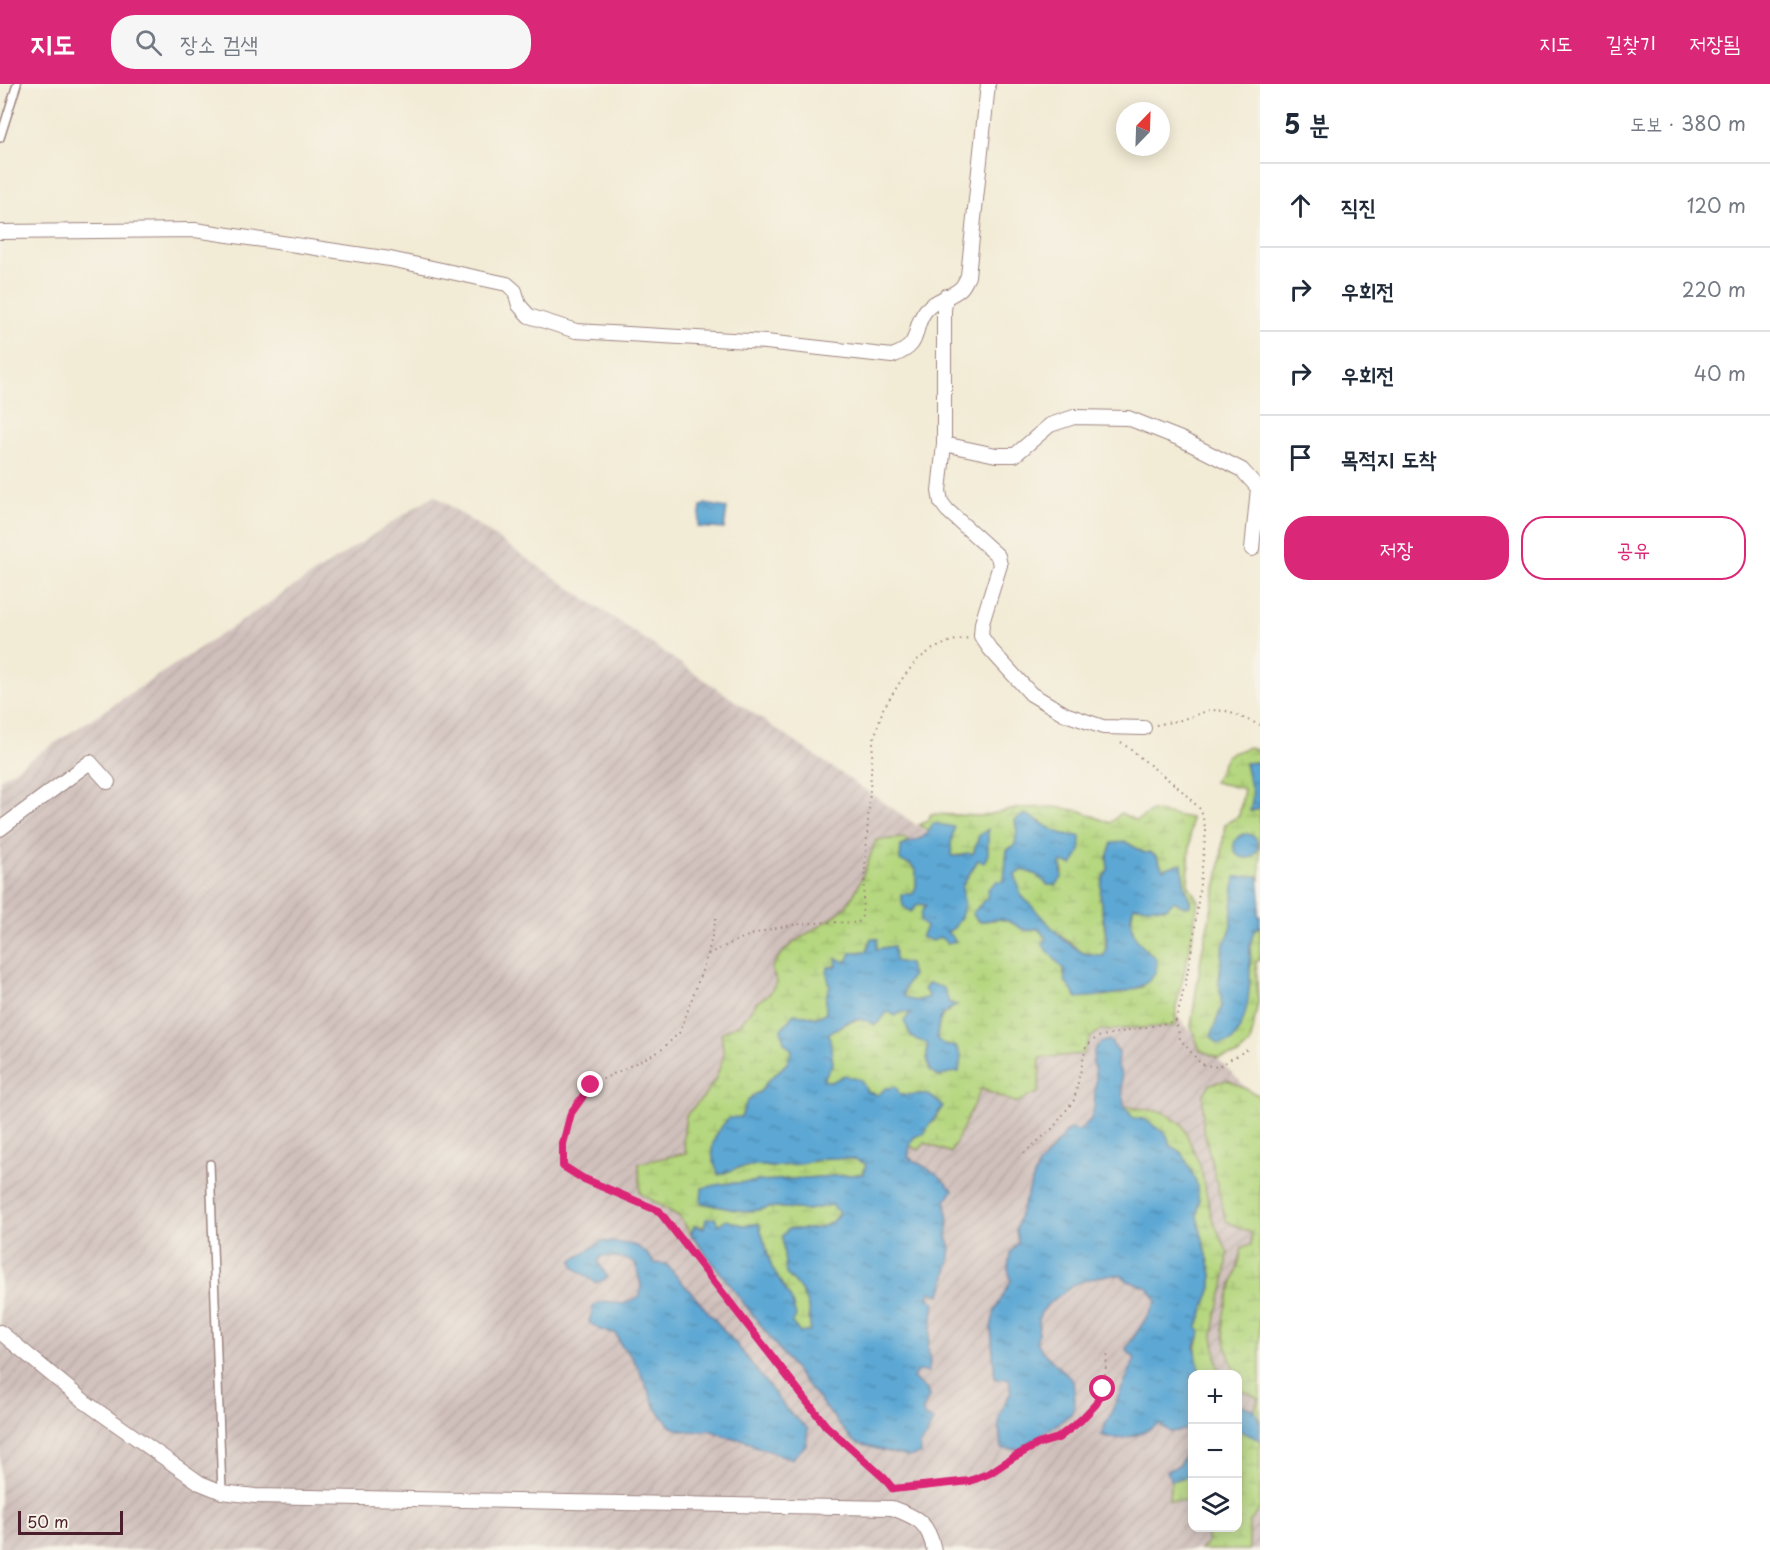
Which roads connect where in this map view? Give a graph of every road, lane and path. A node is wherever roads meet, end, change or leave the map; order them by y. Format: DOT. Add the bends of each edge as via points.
graph roads {
  1 [pos="17,84"];
  2 [pos="988,84"];
  3 [pos="0,138"];
  4 [pos="0,232"];
  5 [pos="946,296"];
  6 [pos="944,444"];
  7 [pos="1252,549"];
  8 [pos="981,636"];
  9 [pos="1260,725"];
  10 [pos="1103,728"];
  11 [pos="1144,728"];
  12 [pos="108,782"];
  13 [pos="0,829"];
  14 [pos="716,918"];
  15 [pos="708,954"];
  16 [pos="1176,1021"];
  17 [pos="1250,1048"];
  18 [pos="1024,1154"];
  19 [pos="210,1164"];
  20 [pos="0,1332"];
  21 [pos="1108,1351"];
  22 [pos="893,1489"];
  23 [pos="222,1492"];
  24 [pos="892,1508"];
  25 [pos="934,1550"];
  1 -- 3 [label="lane"];
  2 -- 5 [label="street" via="968,276 960,289"];
  4 -- 5 [label="street" via="195,230 390,259 507,284 529,316 576,331 766,342 892,356 905,351 914,340 923,313"];
  5 -- 6 [label="street"];
  6 -- 7 [label="street" via="1015,455 1050,425 1074,417 1128,418 1181,438 1242,470 1258,488"];
  6 -- 8 [label="street" via="941,502 998,556 1000,565"];
  8 -- 10 [label="street" via="1031,694 1065,714"];
  8 -- 15 [label="path" via="951,641 917,660 883,709 873,742 862,916 858,923 779,927"];
  9 -- 11 [label="path" via="1226,711 1210,710"];
  10 -- 11 [label="street"];
  10 -- 16 [label="path" via="1201,810 1206,831 1194,936"];
  12 -- 13 [label="street" via="90,762"];
  14 -- 15 [label="path"];
  15 -- 22 [label="path" via="680,1032 660,1051 591,1085 571,1113 563,1144 563,1166 659,1211 826,1426"];
  16 -- 17 [label="path" via="1180,1040 1200,1064 1217,1067"];
  16 -- 18 [label="path" via="1115,1032 1091,1042 1086,1047 1074,1100 1053,1128"];
  19 -- 23 [label="lane"];
  20 -- 23 [label="street" via="85,1402 200,1483"];
  21 -- 22 [label="path" via="1103,1389 1096,1404 1058,1438 1038,1444 970,1481"];
  22 -- 24 [label="path"];
  23 -- 24 [label="street" via="267,1497"];
  24 -- 25 [label="street" via="914,1516 930,1532"];
}
